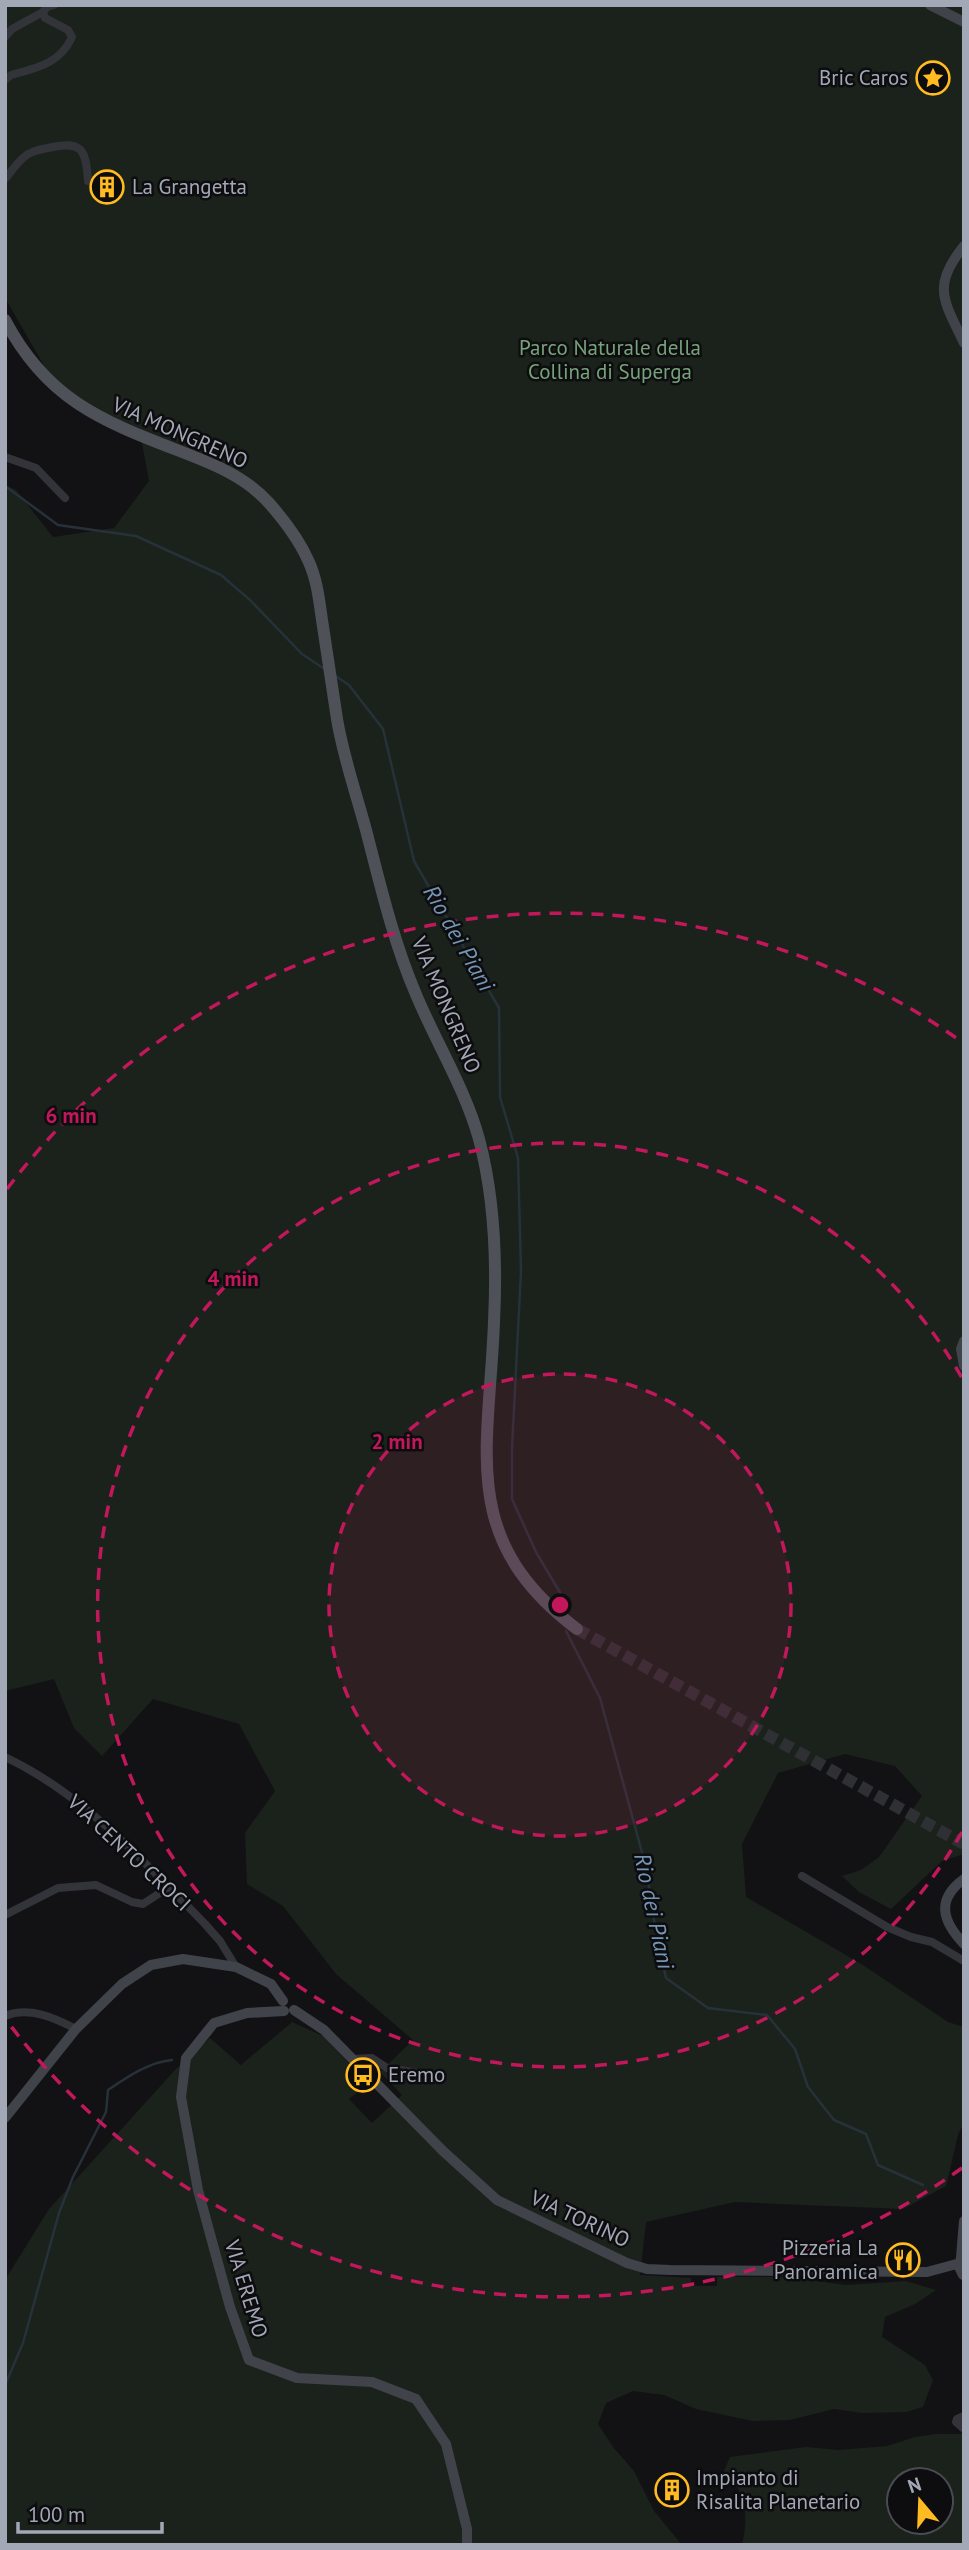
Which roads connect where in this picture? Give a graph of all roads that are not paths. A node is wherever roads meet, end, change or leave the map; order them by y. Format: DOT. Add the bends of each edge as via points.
graph roads {
  1 [pos="54,5"];
  2 [pos="930,5"];
  3 [pos="43,12"];
  4 [pos="964,22"];
  5 [pos="5,37"];
  6 [pos="5,80"];
  7 [pos="5,179"];
  8 [pos="88,181"];
  9 [pos="964,246"];
  10 [pos="5,320"];
  11 [pos="964,343"];
  12 [pos="5,457"];
  13 [pos="65,498"];
  14 [pos="964,1341"];
  15 [pos="964,1366"];
  16 [pos="577,1629"];
  17 [pos="5,1757"];
  18 [pos="802,1876"];
  19 [pos="964,1880"];
  20 [pos="169,1887"];
  21 [pos="5,1915"];
  22 [pos="964,1944"];
  23 [pos="964,1961"];
  24 [pos="236,1967"];
  25 [pos="287,2007"];
  26 [pos="5,2016"];
  27 [pos="76,2029"];
  28 [pos="353,2059"];
  29 [pos="431,2075"];
  30 [pos="5,2118"];
  31 [pos="964,2221"];
  32 [pos="963,2269"];
  33 [pos="964,2416"];
  34 [pos="964,2429"];
  35 [pos="467,2545"];
  1 -- 3 [label="street"];
  2 -- 4 [label="main road"];
  3 -- 5 [label="street"];
  3 -- 6 [label="street" via="45,18 68,30 72,37 69,45 54,61"];
  7 -- 8 [label="street" via="33,151 71,144 85,155"];
  9 -- 11 [label="main road" via="948,266 943,290"];
  10 -- 16 [label="main road, VIA MONGRENO" via="32,363 78,404 130,432 223,468 266,499 302,550 316,582 338,724 383,894 407,971 463,1095 485,1167 495,1242 486,1466 491,1507 515,1567 544,1602"];
  12 -- 13 [label="street" via="36,468"];
  14 -- 15 [label="main road"];
  17 -- 20 [label="street, VIA CENTO CROCI" via="78,1803"];
  18 -- 23 [label="street" via="887,1927 932,1942"];
  19 -- 22 [label="main road" via="951,1888 944,1908 949,1928"];
  20 -- 21 [label="street" via="143,1904 96,1885 58,1888"];
  20 -- 24 [label="street, VIA CENTO CROCI" via="220,1941"];
  24 -- 25 [label="main road, VIA TORINO" via="271,1984"];
  24 -- 27 [label="main road, VIA TORINO" via="183,1959 150,1965 122,1984"];
  25 -- 28 [label="main road, VIA TORINO" via="324,2030"];
  25 -- 35 [label="main road, VIA EREMO" via="214,2023 187,2058 181,2097 198,2190 230,2307 248,2360 297,2378 372,2382 416,2399 446,2445"];
  26 -- 27 [label="street" via="37,2013"];
  27 -- 30 [label="main road, VIA TORINO"];
  28 -- 29 [label="street" via="372,2058 387,2068"];
  28 -- 32 [label="main road, VIA TORINO" via="497,2200 627,2263 670,2270 934,2275"];
  31 -- 32 [label="main road"];
  33 -- 34 [label="street" via="956,2422"];
}
